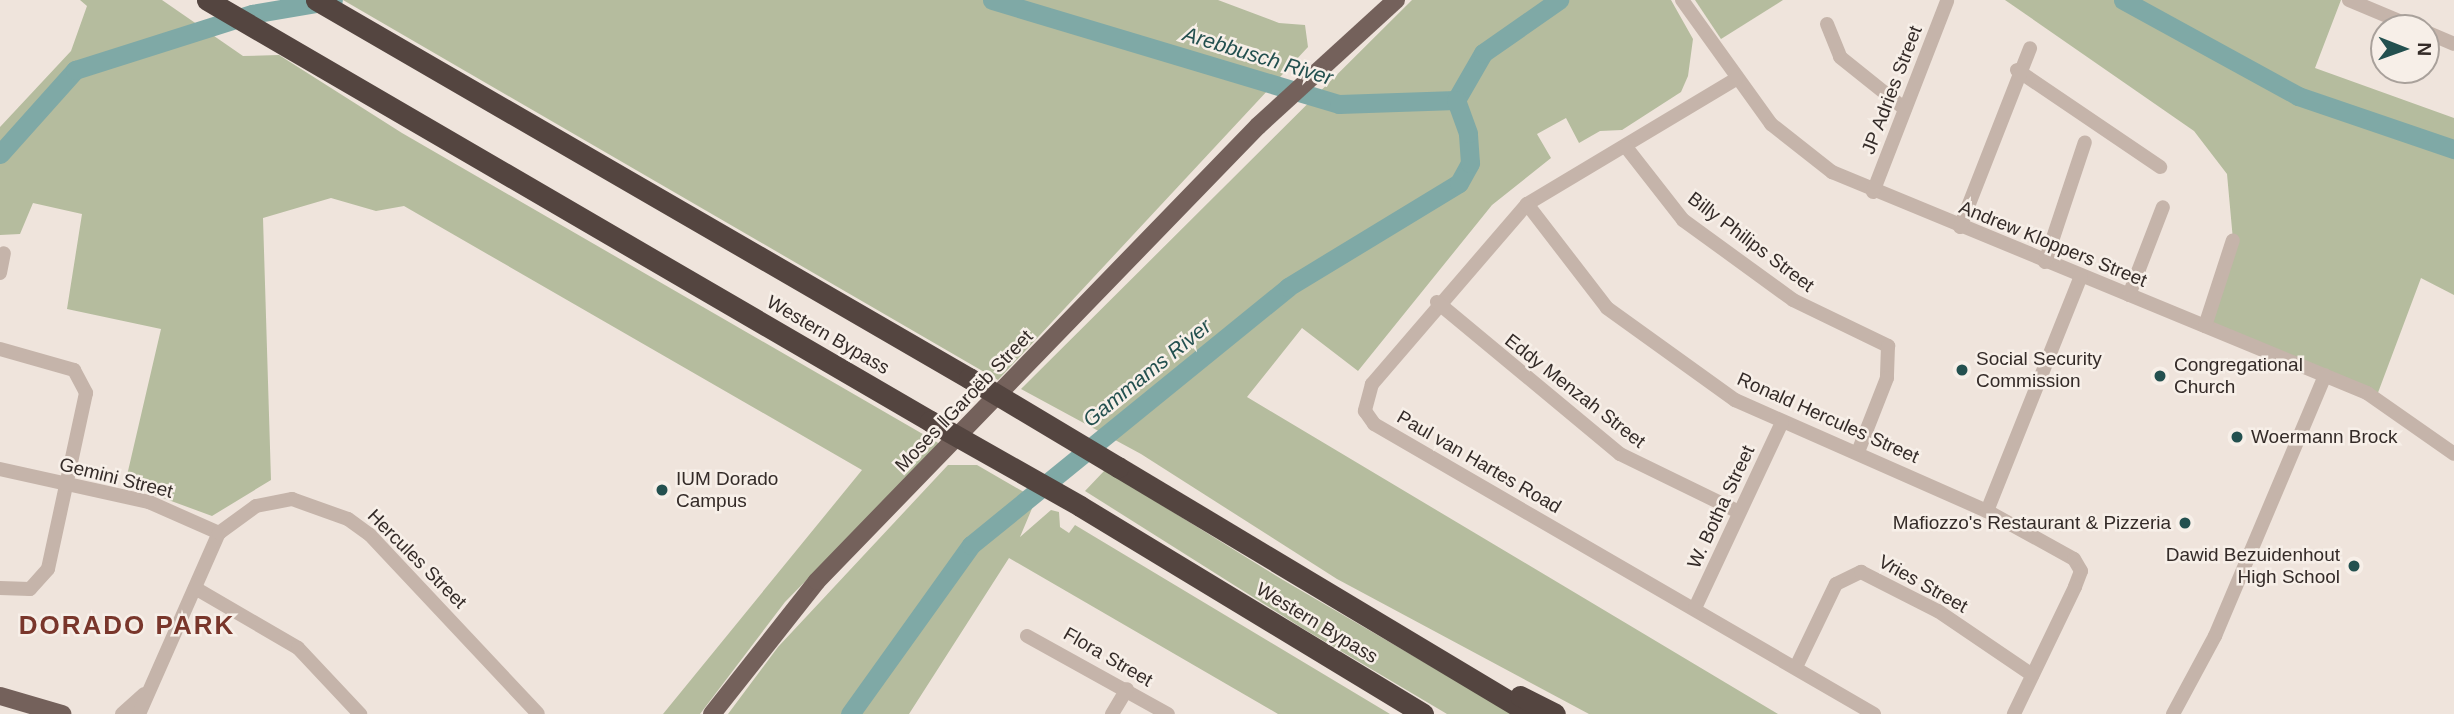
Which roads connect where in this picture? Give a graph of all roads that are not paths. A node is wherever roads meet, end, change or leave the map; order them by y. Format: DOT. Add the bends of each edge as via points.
graph roads {
  1 [pos="316,0"];
  2 [pos="1396,0"];
  3 [pos="2349,0"];
  4 [pos="209,1"];
  5 [pos="1947,1"];
  6 [pos="1685,4"];
  7 [pos="2382,14"];
  8 [pos="1827,24"];
  9 [pos="2029,48"];
  10 [pos="2017,70"];
  11 [pos="1736,79"];
  12 [pos="1905,109"];
  13 [pos="2085,142"];
  14 [pos="1626,146"];
  15 [pos="2160,167"];
  16 [pos="1873,192"];
  17 [pos="1527,204"];
  18 [pos="2163,207"];
  19 [pos="1959,227"];
  20 [pos="2233,240"];
  21 [pos="4,253"];
  22 [pos="2045,262"];
  23 [pos="0,273"];
  24 [pos="2081,276"];
  25 [pos="2129,295"];
  26 [pos="1437,302"];
  27 [pos="2205,326"];
  28 [pos="0,349"];
  29 [pos="2325,375"];
  30 [pos="1782,422"];
  31 [pos="1858,452"];
  32 [pos="2454,454"];
  33 [pos="0,470"];
  34 [pos="68,486"];
  35 [pos="1987,511"];
  36 [pos="1739,512"];
  37 [pos="219,533"];
  38 [pos="0,588"];
  39 [pos="195,588"];
  40 [pos="1695,608"];
  41 [pos="1381,624"];
  42 [pos="1027,636"];
  43 [pos="1796,667"];
  44 [pos="2032,675"];
  45 [pos="150,688"];
  46 [pos="1127,689"];
  47 [pos="0,696"];
  48 [pos="55,712"];
  49 [pos="74,714"];
  50 [pos="122,714"];
  51 [pos="139,714"];
  52 [pos="360,714"];
  53 [pos="538,714"];
  54 [pos="712,714"];
  55 [pos="1112,714"];
  56 [pos="1168,714"];
  57 [pos="1423,714"];
  58 [pos="1531,714"];
  59 [pos="1555,714"];
  60 [pos="1874,714"];
  61 [pos="2014,714"];
  62 [pos="2173,714"];
  1 -- 41 [label="highway, Western Bypass, bridge"];
  2 -- 54 [label="main road, Moses ǁGaroëb Street" via="1258,127 817,581"];
  3 -- 7 [label="street"];
  4 -- 57 [label="highway, Western Bypass, bridge" via="1080,506"];
  5 -- 12 [label="street, JP Adries Street"];
  6 -- 11 [label="street, Andrew Kloppers Street"];
  8 -- 12 [label="street" via="1840,57"];
  9 -- 10 [label="street"];
  10 -- 15 [label="street"];
  10 -- 19 [label="street"];
  11 -- 14 [label="street, Paul van Hartes Road"];
  11 -- 16 [label="street, Andrew Kloppers Street" via="1794,145"];
  12 -- 16 [label="street, JP Adries Street"];
  13 -- 22 [label="street"];
  14 -- 17 [label="street, Paul van Hartes Road"];
  14 -- 31 [label="street, Billy Philips Street" via="1663,198 1702,234 1793,300 1888,345 1887,379"];
  16 -- 19 [label="street, Andrew Kloppers Street"];
  17 -- 26 [label="street, Paul van Hartes Road"];
  17 -- 30 [label="street, Ronald Hercules Street" via="1607,308 1735,400"];
  18 -- 25 [label="street"];
  19 -- 22 [label="street, Andrew Kloppers Street"];
  20 -- 27 [label="street"];
  21 -- 23 [label="street"];
  22 -- 24 [label="street, Andrew Kloppers Street"];
  24 -- 25 [label="street, Andrew Kloppers Street"];
  24 -- 35 [label="street"];
  25 -- 27 [label="street, Andrew Kloppers Street"];
  26 -- 36 [label="street, Eddy Menzah Street" via="1620,453"];
  26 -- 40 [label="street, Paul van Hartes Road" via="1363,400 1374,424"];
  27 -- 29 [label="street, Andrew Kloppers Street"];
  28 -- 34 [label="street" via="68,367 85,384"];
  29 -- 32 [label="street, Andrew Kloppers Street" via="2388,405"];
  29 -- 62 [label="street" via="2215,636"];
  30 -- 31 [label="street, Ronald Hercules Street"];
  30 -- 36 [label="street, W. Botha Street"];
  31 -- 35 [label="street, Ronald Hercules Street"];
  33 -- 34 [label="street, Gemini Street"];
  34 -- 37 [label="street, Gemini Street" via="149,502"];
  34 -- 38 [label="street" via="41,580 30,589"];
  35 -- 44 [label="street, Ronald Hercules Street" via="2074,559 2081,571"];
  36 -- 40 [label="street, W. Botha Street"];
  37 -- 39 [label="street"];
  37 -- 53 [label="street, Hercules Street" via="273,501 292,499 348,519"];
  39 -- 45 [label="street"];
  39 -- 52 [label="street" via="298,648"];
  40 -- 43 [label="street, Paul van Hartes Road"];
  41 -- 58 [label="highway, Western Bypass"];
  41 -- 59 [label="highway"];
  42 -- 46 [label="street, Flora Street"];
  43 -- 44 [label="street, Vries Street" via="1836,584 1861,572 1938,611"];
  43 -- 60 [label="street, Paul van Hartes Road"];
  44 -- 61 [label="street"];
  45 -- 50 [label="street"];
  45 -- 51 [label="street"];
  46 -- 55 [label="street"];
  46 -- 56 [label="street, Flora Street"];
  47 -- 48 [label="main road"];
  48 -- 49 [label="street"];
}
